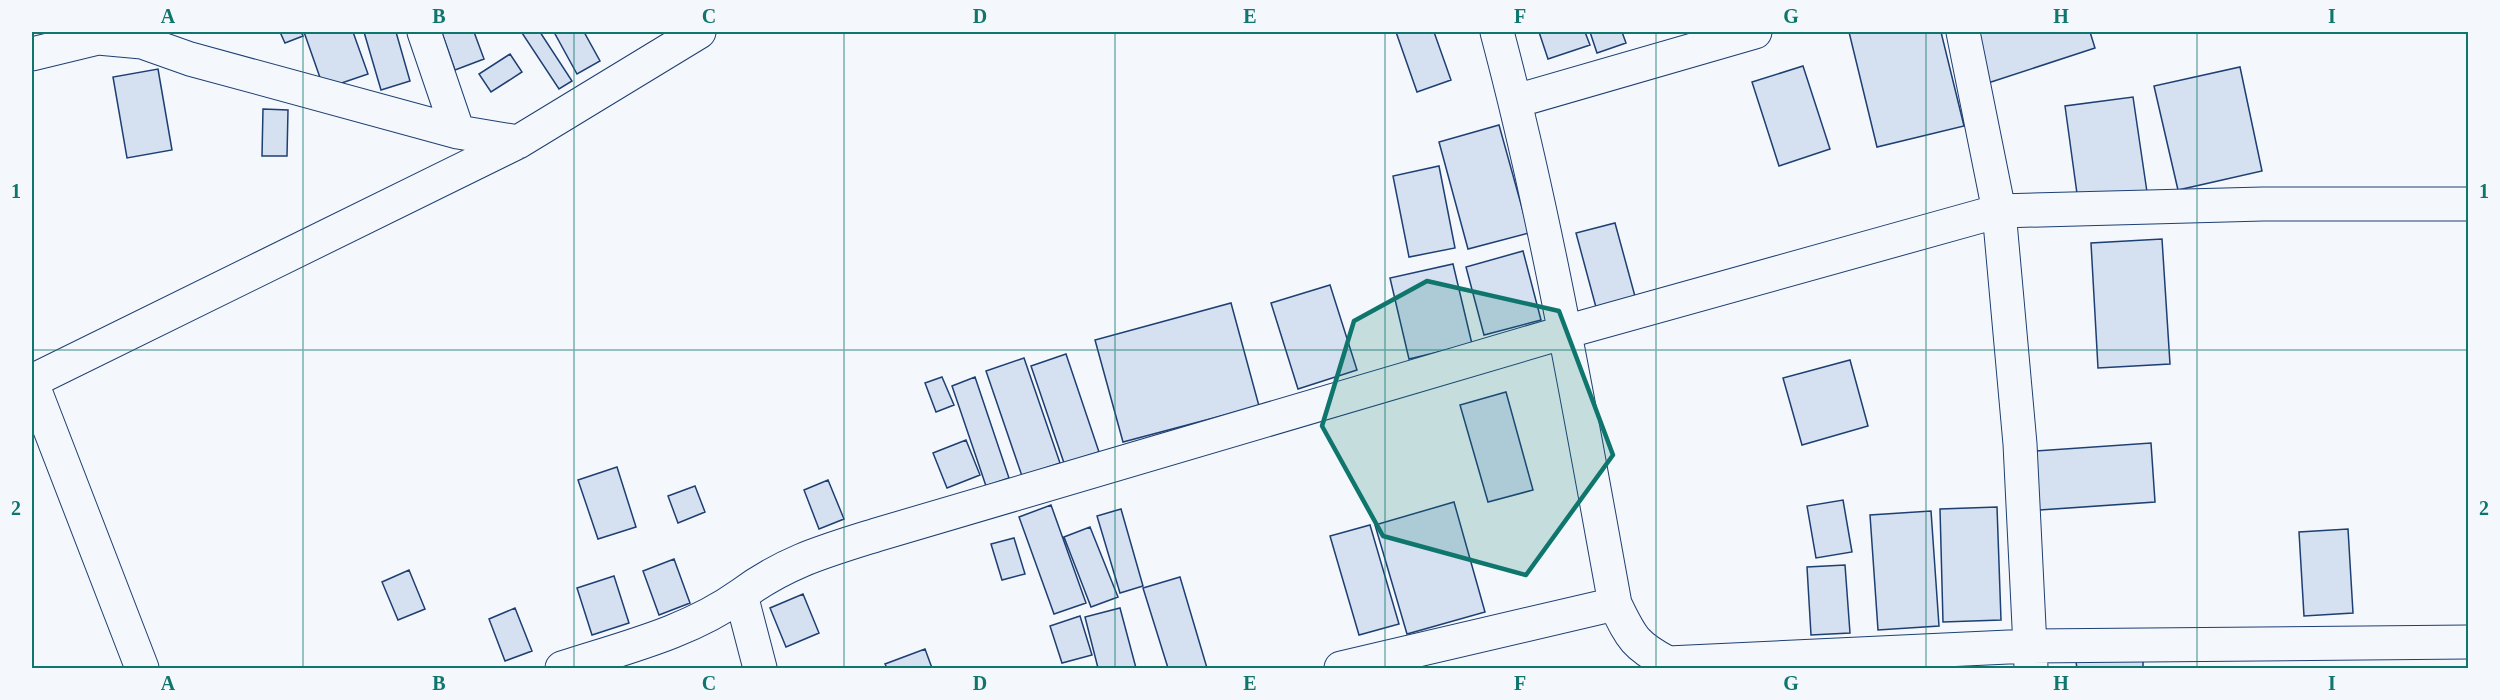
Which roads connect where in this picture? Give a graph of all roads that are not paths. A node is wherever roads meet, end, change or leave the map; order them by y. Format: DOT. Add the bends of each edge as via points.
graph roads {
  1 [pos="424,32"];
  2 [pos="699,32"];
  3 [pos="1497,32"];
  4 [pos="1755,32"];
  5 [pos="1962,32"];
  6 [pos="141,37"];
  7 [pos="32,54"];
  8 [pos="1515,101"];
  9 [pos="458,132"];
  10 [pos="518,142"];
  11 [pos="2469,204"];
  12 [pos="2000,211"];
  13 [pos="1565,332"];
  14 [pos="32,382"];
  15 [pos="741,595"];
  16 [pos="1615,604"];
  17 [pos="2469,642"];
  18 [pos="2030,657"];
  19 [pos="142,669"];
  20 [pos="562,669"];
  21 [pos="760,669"];
  22 [pos="1341,669"];
  1 -- 9 [label="street"];
  2 -- 10 [label="street"];
  3 -- 8 [label="street"];
  4 -- 8 [label="street"];
  5 -- 12 [label="street"];
  6 -- 7 [label="street" via="98,38"];
  6 -- 9 [label="street" via="190,59"];
  8 -- 13 [label="street"];
  9 -- 10 [label="street"];
  10 -- 14 [label="street"];
  11 -- 12 [label="street"];
  12 -- 13 [label="street"];
  12 -- 18 [label="street" via="2020,444"];
  13 -- 15 [label="street" via="876,534 805,558 766,576"];
  13 -- 16 [label="street"];
  14 -- 19 [label="street"];
  15 -- 20 [label="street" via="683,628"];
  15 -- 21 [label="street"];
  16 -- 18 [label="street" via="1632,638 1668,663"];
  16 -- 22 [label="street"];
  17 -- 18 [label="street"];
}
